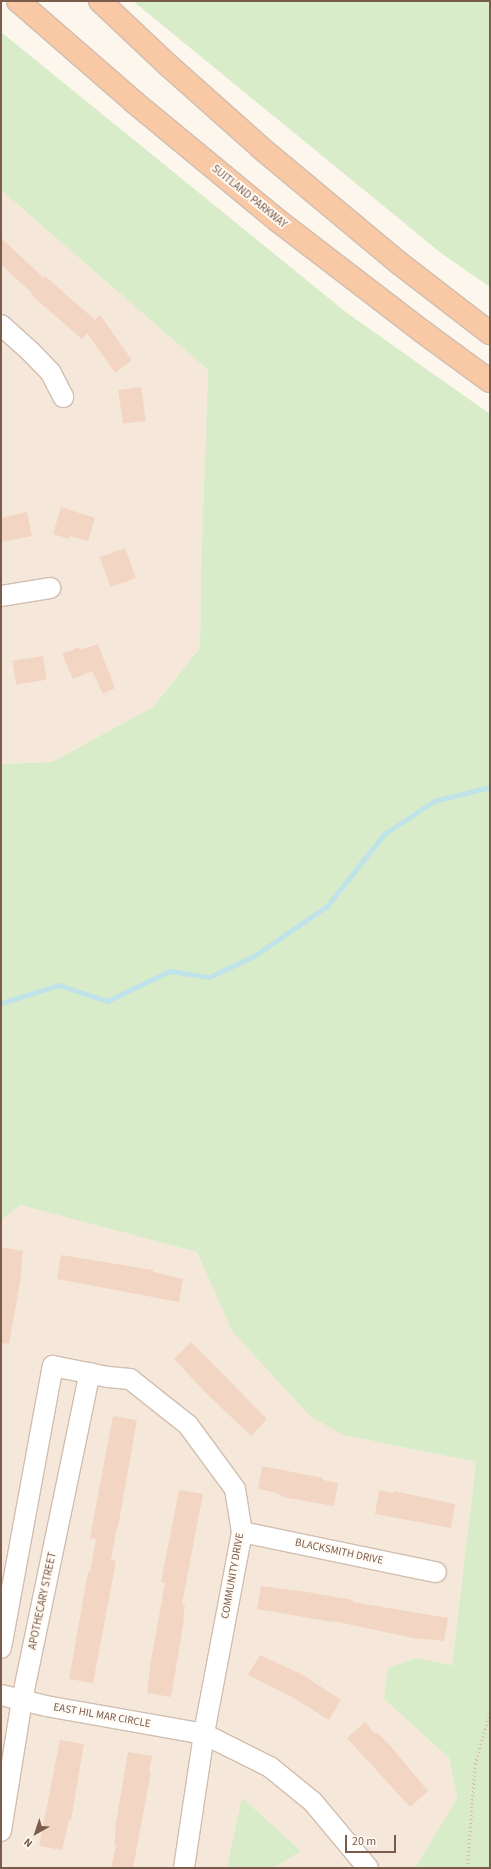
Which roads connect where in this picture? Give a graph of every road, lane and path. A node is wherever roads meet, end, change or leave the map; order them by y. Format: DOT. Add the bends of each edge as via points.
graph roads {
  1 [pos="18,1"];
  2 [pos="100,1"];
  3 [pos="1,325"];
  4 [pos="490,333"];
  5 [pos="490,381"];
  6 [pos="63,397"];
  7 [pos="50,588"];
  8 [pos="1,596"];
  9 [pos="90,1373"];
  10 [pos="242,1532"];
  11 [pos="436,1572"];
  12 [pos="1,1648"];
  13 [pos="1,1695"];
  14 [pos="22,1700"];
  15 [pos="490,1712"];
  16 [pos="204,1734"];
  17 [pos="1,1831"];
  18 [pos="184,1868"];
  19 [pos="368,1868"];
  20 [pos="467,1868"];
  1 -- 5 [label="highway, SUITLAND PARKWAY" via="134,102 271,215 398,314"];
  2 -- 4 [label="highway" via="267,153 382,249"];
  3 -- 6 [label="street" via="51,373"];
  7 -- 8 [label="street"];
  9 -- 10 [label="street, COMMUNITY DRIVE" via="130,1378 188,1425 235,1489"];
  9 -- 12 [label="street, COMMUNITY DRIVE" via="53,1366"];
  9 -- 14 [label="street, APOTHECARY STREET"];
  10 -- 11 [label="street, BLACKSMITH DRIVE"];
  10 -- 16 [label="street, COMMUNITY DRIVE"];
  13 -- 14 [label="street, EAST HIL MAR CIRCLE"];
  14 -- 16 [label="street, EAST HIL MAR CIRCLE"];
  14 -- 17 [label="street, APOTHECARY STREET"];
  15 -- 20 [label="path" via="475,1764"];
  16 -- 18 [label="street, COMMUNITY DRIVE"];
  16 -- 19 [label="street, EAST HIL MAR CIRCLE" via="270,1767 313,1802"];
}
